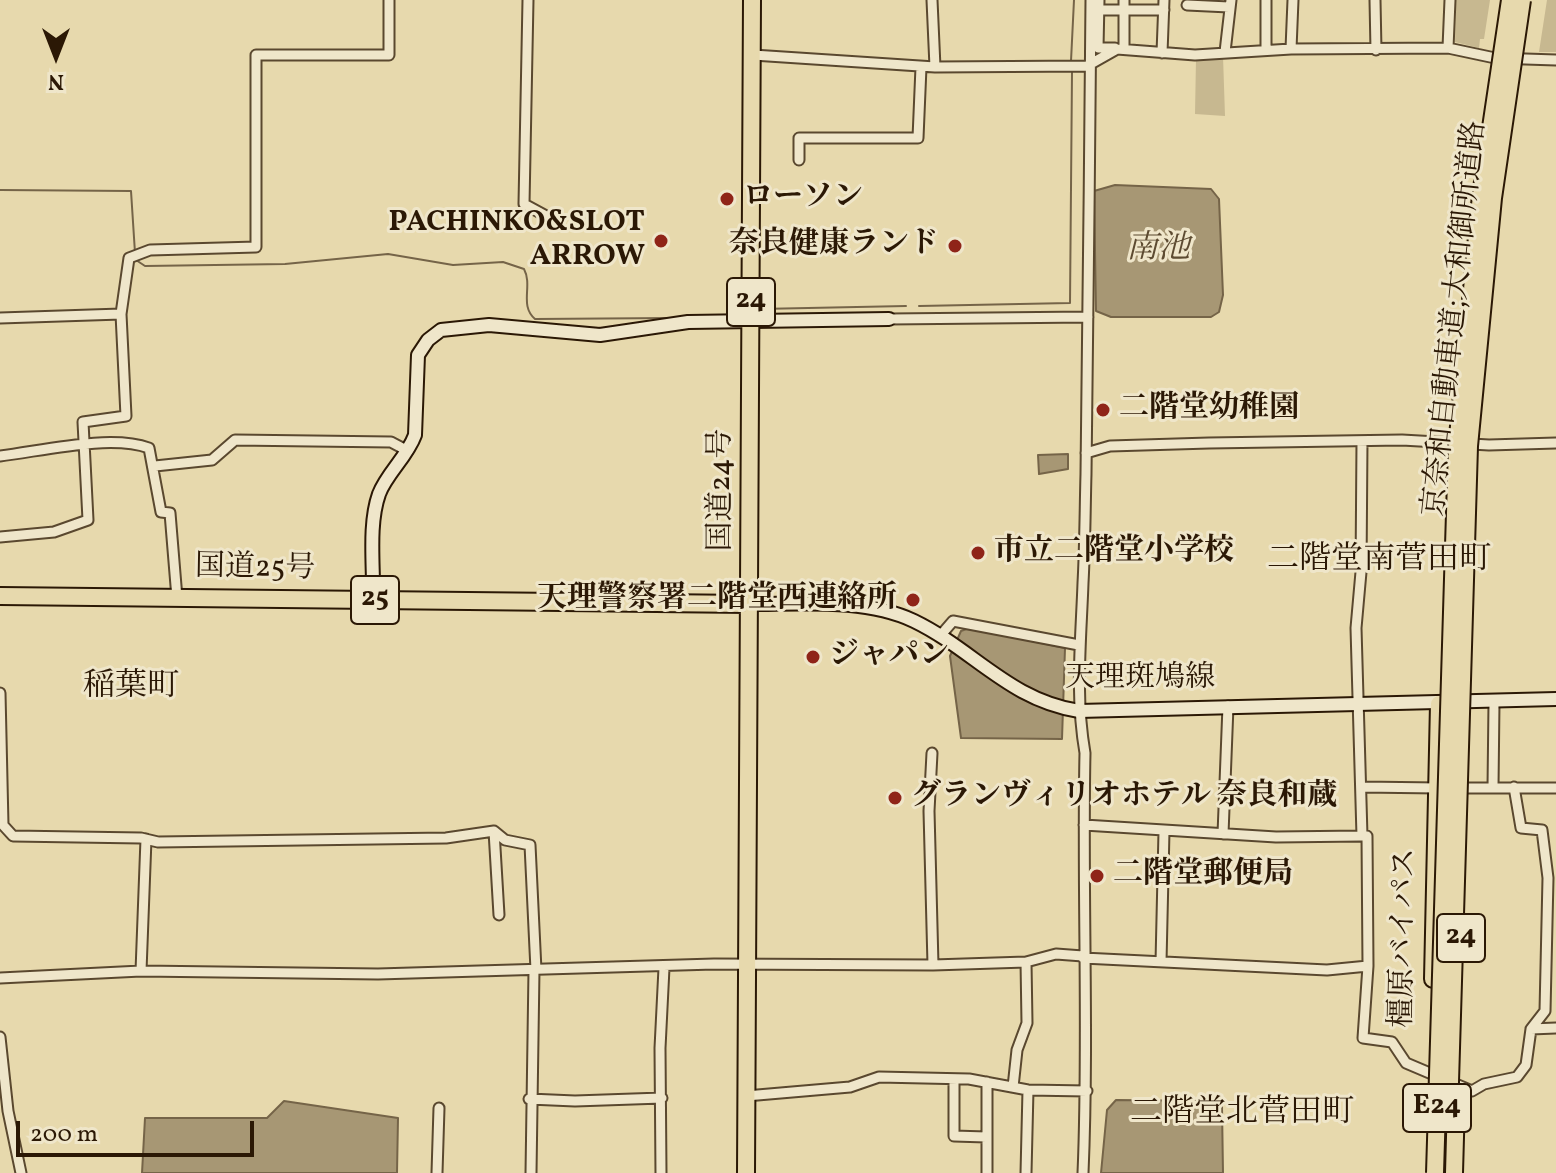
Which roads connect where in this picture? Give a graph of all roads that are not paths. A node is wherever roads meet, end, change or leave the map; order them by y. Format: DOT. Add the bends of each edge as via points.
graph roads {
  1 [pos="389,0"];
  2 [pos="528,0"];
  3 [pos="752,0"];
  4 [pos="932,0"];
  5 [pos="1091,0"];
  6 [pos="1266,0"];
  7 [pos="1293,0"];
  8 [pos="1375,0"];
  9 [pos="1450,0"];
  10 [pos="1510,0"];
  11 [pos="1522,0"];
  12 [pos="1230,3"];
  13 [pos="1098,5"];
  14 [pos="1124,5"];
  15 [pos="1164,5"];
  16 [pos="1187,5"];
  17 [pos="1098,48"];
  18 [pos="1448,48"];
  19 [pos="1121,49"];
  20 [pos="1291,49"];
  21 [pos="1266,50"];
  22 [pos="1376,50"];
  23 [pos="1225,52"];
  24 [pos="1162,53"];
  25 [pos="753,55"];
  26 [pos="1556,60"];
  27 [pos="1094,63"];
  28 [pos="921,67"];
  29 [pos="935,67"];
  30 [pos="799,160"];
  31 [pos="548,217"];
  32 [pos="121,314"];
  33 [pos="1088,317"];
  34 [pos="0,318"];
  35 [pos="889,319"];
  36 [pos="751,321"];
  37 [pos="1362,441"];
  38 [pos="1556,443"];
  39 [pos="85,445"];
  40 [pos="408,451"];
  41 [pos="1086,453"];
  42 [pos="0,456"];
  43 [pos="155,466"];
  44 [pos="0,537"];
  45 [pos="0,596"];
  46 [pos="177,598"];
  47 [pos="373,600"];
  48 [pos="749,604"];
  49 [pos="945,639"];
  50 [pos="1079,645"];
  51 [pos="0,693"];
  52 [pos="1556,699"];
  53 [pos="1468,703"];
  54 [pos="1494,703"];
  55 [pos="1439,704"];
  56 [pos="1228,706"];
  57 [pos="1360,706"];
  58 [pos="1079,711"];
  59 [pos="932,753"];
  60 [pos="1362,787"];
  61 [pos="1493,787"];
  62 [pos="1514,787"];
  63 [pos="1437,788"];
  64 [pos="1466,788"];
  65 [pos="1556,788"];
  66 [pos="1084,825"];
  67 [pos="494,831"];
  68 [pos="1164,831"];
  69 [pos="1223,834"];
  70 [pos="1362,836"];
  71 [pos="146,839"];
  72 [pos="499,915"];
  73 [pos="1083,957"];
  74 [pos="1026,962"];
  75 [pos="1161,962"];
  76 [pos="748,964"];
  77 [pos="933,965"];
  78 [pos="1368,966"];
  79 [pos="664,968"];
  80 [pos="535,970"];
  81 [pos="141,971"];
  82 [pos="0,978"];
  83 [pos="1556,1028"];
  84 [pos="1531,1029"];
  85 [pos="0,1037"];
  86 [pos="1438,1044"];
  87 [pos="1431,1073"];
  88 [pos="954,1079"];
  89 [pos="987,1082"];
  90 [pos="1456,1085"];
  91 [pos="1013,1087"];
  92 [pos="1028,1090"];
  93 [pos="1087,1091"];
  94 [pos="746,1096"];
  95 [pos="662,1098"];
  96 [pos="529,1099"];
  97 [pos="439,1108"];
  98 [pos="1449,1115"];
  99 [pos="986,1137"];
  100 [pos="21,1173"];
  101 [pos="437,1173"];
  102 [pos="531,1173"];
  103 [pos="661,1173"];
  104 [pos="746,1173"];
  105 [pos="987,1173"];
  106 [pos="1026,1173"];
  107 [pos="1083,1173"];
  108 [pos="1432,1173"];
  109 [pos="1451,1173"];
  1 -- 32 [label="street" via="389,55 256,55 256,247 133,253 127,262"];
  2 -- 31 [label="street" via="524,204"];
  3 -- 25 [label="highway, 国道24号 / 24"];
  4 -- 29 [label="street"];
  5 -- 27 [label="street"];
  6 -- 21 [label="street"];
  7 -- 20 [label="street"];
  8 -- 22 [label="street"];
  9 -- 18 [label="street"];
  10 -- 86 [label="highway, 京奈和自動車道;大和御所道路 / E24, bridge" via="1481,195 1457,447"];
  11 -- 98 [label="highway, 京奈和自動車道;大和御所道路 / E24, bridge" via="1491,213 1467,477"];
  12 -- 16 [label="street"];
  12 -- 23 [label="street"];
  13 -- 14 [label="street"];
  13 -- 17 [label="street"];
  14 -- 15 [label="street"];
  14 -- 19 [label="street"];
  15 -- 24 [label="street"];
  17 -- 19 [label="street"];
  17 -- 27 [label="street"];
  18 -- 22 [label="street"];
  18 -- 26 [label="street" via="1495,58"];
  19 -- 24 [label="street"];
  19 -- 27 [label="street"];
  20 -- 21 [label="street"];
  20 -- 22 [label="street"];
  21 -- 23 [label="street"];
  23 -- 24 [label="street"];
  25 -- 28 [label="street"];
  25 -- 36 [label="highway, 国道24号 / 24"];
  27 -- 29 [label="street"];
  27 -- 33 [label="street"];
  28 -- 29 [label="street"];
  28 -- 30 [label="street" via="918,138 799,138"];
  32 -- 34 [label="street"];
  32 -- 39 [label="street" via="126,416 83,422"];
  33 -- 35 [label="street"];
  33 -- 41 [label="street"];
  35 -- 36 [label="main road"];
  36 -- 40 [label="main road" via="688,322 600,335 489,325 441,330 418,355 415,435"];
  36 -- 48 [label="highway, 国道24号 / 24"];
  37 -- 38 [label="street"];
  37 -- 41 [label="street" via="1110,446"];
  37 -- 57 [label="street" via="1356,628"];
  39 -- 42 [label="street"];
  39 -- 43 [label="street" via="136,443 149,448"];
  39 -- 44 [label="street" via="88,520 54,532"];
  40 -- 43 [label="street" via="391,442 235,440 212,460"];
  40 -- 47 [label="main road" via="380,490 375,509"];
  41 -- 50 [label="street"];
  43 -- 46 [label="street" via="161,512 170,513"];
  45 -- 46 [label="highway, 国道25号 / 25"];
  46 -- 47 [label="highway, 国道25号 / 25"];
  47 -- 48 [label="highway, 国道25号 / 25"];
  48 -- 49 [label="main road, 天理斑鳩線" via="881,609"];
  48 -- 76 [label="highway, 国道24号 / 24"];
  49 -- 50 [label="street" via="953,621"];
  49 -- 58 [label="main road, 天理斑鳩線" via="1016,691"];
  50 -- 58 [label="street"];
  51 -- 71 [label="street" via="6,832 22,839"];
  52 -- 54 [label="main road, 天理斑鳩線"];
  53 -- 54 [label="main road, 天理斑鳩線"];
  53 -- 55 [label="main road, 天理斑鳩線"];
  53 -- 64 [label="highway, 橿原バイパス / 24"];
  54 -- 61 [label="street"];
  55 -- 57 [label="main road, 天理斑鳩線"];
  55 -- 63 [label="highway, 橿原バイパス / 24"];
  56 -- 57 [label="main road, 天理斑鳩線"];
  56 -- 58 [label="main road, 天理斑鳩線"];
  56 -- 69 [label="street"];
  57 -- 60 [label="street"];
  58 -- 66 [label="street" via="1085,753"];
  59 -- 77 [label="street"];
  60 -- 63 [label="street"];
  60 -- 70 [label="street"];
  61 -- 62 [label="street"];
  61 -- 64 [label="street"];
  62 -- 65 [label="street"];
  62 -- 84 [label="street" via="1521,828 1542,830 1548,878 1545,1011"];
  63 -- 64 [label="street"];
  63 -- 87 [label="highway, 橿原バイパス / 24"];
  64 -- 90 [label="highway, 橿原バイパス / 24"];
  66 -- 68 [label="street"];
  66 -- 73 [label="street"];
  67 -- 71 [label="street" via="431,838"];
  67 -- 72 [label="street"];
  67 -- 80 [label="street" via="505,840 530,845"];
  68 -- 69 [label="street"];
  68 -- 75 [label="street"];
  69 -- 70 [label="street"];
  70 -- 78 [label="street" via="1367,836"];
  71 -- 81 [label="street"];
  73 -- 74 [label="street" via="1056,954"];
  73 -- 75 [label="street"];
  73 -- 93 [label="street"];
  74 -- 77 [label="street"];
  74 -- 91 [label="street" via="1027,1023"];
  75 -- 78 [label="street" via="1327,970"];
  76 -- 77 [label="street"];
  76 -- 79 [label="street"];
  76 -- 94 [label="highway, 国道24号 / 24"];
  78 -- 87 [label="street" via="1363,1038 1392,1042 1406,1063"];
  79 -- 80 [label="street"];
  79 -- 95 [label="street"];
  80 -- 81 [label="street"];
  80 -- 96 [label="street"];
  81 -- 82 [label="street"];
  83 -- 84 [label="street"];
  84 -- 90 [label="street" via="1526,1065 1517,1077 1472,1091"];
  85 -- 100 [label="street"];
  86 -- 108 [label="highway, 24, bridge"];
  87 -- 90 [label="street"];
  87 -- 108 [label="highway, 橿原バイパス / 24"];
  88 -- 89 [label="street"];
  88 -- 94 [label="street" via="879,1077 850,1087"];
  88 -- 99 [label="street" via="954,1136"];
  89 -- 91 [label="street"];
  89 -- 99 [label="street"];
  90 -- 109 [label="highway, 橿原バイパス / 24"];
  91 -- 92 [label="street"];
  92 -- 93 [label="street"];
  92 -- 106 [label="street"];
  93 -- 107 [label="street"];
  94 -- 104 [label="highway, 国道24号 / 24"];
  95 -- 96 [label="street"];
  95 -- 103 [label="street"];
  96 -- 102 [label="street"];
  97 -- 101 [label="street"];
  98 -- 109 [label="highway, 24"];
  99 -- 105 [label="street"];
}
